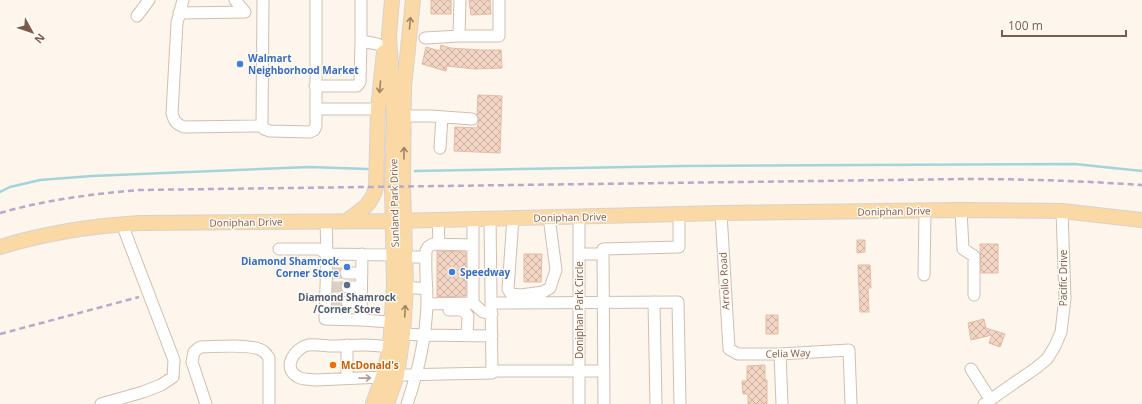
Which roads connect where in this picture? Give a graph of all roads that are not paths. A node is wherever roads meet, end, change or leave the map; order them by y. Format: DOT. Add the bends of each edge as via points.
graph roads {
  1 [pos="149,0"];
  2 [pos="183,0"];
  3 [pos="235,0"];
  4 [pos="264,0"];
  5 [pos="316,0"];
  6 [pos="360,0"];
  7 [pos="392,0"];
  8 [pos="412,0"];
  9 [pos="460,0"];
  10 [pos="499,0"];
  11 [pos="245,12"];
  12 [pos="263,12"];
  13 [pos="180,13"];
  14 [pos="137,16"];
  15 [pos="459,36"];
  16 [pos="425,38"];
  17 [pos="361,41"];
  18 [pos="388,44"];
  19 [pos="315,86"];
  20 [pos="316,109"];
  21 [pos="378,109"];
  22 [pos="404,116"];
  23 [pos="442,117"];
  24 [pos="472,120"];
  25 [pos="262,126"];
  26 [pos="440,148"];
  27 [pos="961,210"];
  28 [pos="925,211"];
  29 [pos="1062,212"];
  30 [pos="720,213"];
  31 [pos="679,214"];
  32 [pos="549,217"];
  33 [pos="579,217"];
  34 [pos="473,218"];
  35 [pos="490,218"];
  36 [pos="513,218"];
  37 [pos="438,219"];
  38 [pos="399,220"];
  39 [pos="1142,220"];
  40 [pos="326,221"];
  41 [pos="346,221"];
  42 [pos="122,224"];
  43 [pos="439,244"];
  44 [pos="0,247"];
  45 [pos="278,249"];
  46 [pos="473,250"];
  47 [pos="327,254"];
  48 [pos="362,254"];
  49 [pos="491,254"];
  50 [pos="579,254"];
  51 [pos="603,254"];
  52 [pos="399,256"];
  53 [pos="426,257"];
  54 [pos="346,273"];
  55 [pos="362,273"];
  56 [pos="924,275"];
  57 [pos="347,287"];
  58 [pos="361,287"];
  59 [pos="473,287"];
  60 [pos="406,288"];
  61 [pos="550,288"];
  62 [pos="427,289"];
  63 [pos="491,289"];
  64 [pos="510,295"];
  65 [pos="974,295"];
  66 [pos="347,302"];
  67 [pos="579,302"];
  68 [pos="603,302"];
  69 [pos="654,302"];
  70 [pos="361,303"];
  71 [pos="473,303"];
  72 [pos="552,303"];
  73 [pos="427,307"];
  74 [pos="492,309"];
  75 [pos="361,320"];
  76 [pos="391,322"];
  77 [pos="403,334"];
  78 [pos="424,335"];
  79 [pos="467,336"];
  80 [pos="492,336"];
  81 [pos="347,346"];
  82 [pos="390,347"];
  83 [pos="729,349"];
  84 [pos="780,354"];
  85 [pos="971,369"];
  86 [pos="579,370"];
  87 [pos="492,371"];
  88 [pos="604,371"];
  89 [pos="416,375"];
  90 [pos="390,376"];
  91 [pos="347,378"];
  92 [pos="987,402"];
  93 [pos="101,404"];
  94 [pos="206,404"];
  95 [pos="269,404"];
  96 [pos="373,404"];
  97 [pos="387,404"];
  98 [pos="407,404"];
  99 [pos="579,404"];
  100 [pos="604,404"];
  101 [pos="656,404"];
  102 [pos="680,404"];
  103 [pos="782,404"];
  104 [pos="851,404"];
  1 -- 14 [label="street"];
  2 -- 13 [label="street"];
  3 -- 11 [label="street"];
  4 -- 12 [label="street"];
  5 -- 19 [label="street"];
  6 -- 17 [label="street"];
  7 -- 18 [label="main road, Sunland Park Drive"];
  22 -- 8 [label="main road, Sunland Park Drive, one-way" via="404,86"];
  9 -- 15 [label="street"];
  10 -- 15 [label="street" via="498,36"];
  11 -- 12 [label="street"];
  11 -- 13 [label="street"];
  12 -- 25 [label="street"];
  13 -- 25 [label="street" via="177,23 172,113 174,120 184,127"];
  15 -- 16 [label="street"];
  17 -- 18 [label="street"];
  17 -- 19 [label="street" via="359,85"];
  18 -- 21 [label="main road, one-way"];
  18 -- 38 [label="main road, Sunland Park Drive"];
  19 -- 20 [label="street"];
  20 -- 21 [label="street"];
  20 -- 25 [label="street" via="316,126 310,132 270,131"];
  21 -- 41 [label="main road" via="376,187 368,204"];
  22 -- 23 [label="street"];
  38 -- 22 [label="main road, Sunland Park Drive, one-way" via="403,187"];
  23 -- 24 [label="street"];
  23 -- 26 [label="street"];
  27 -- 28 [label="main road, Doniphan Drive"];
  27 -- 29 [label="main road, Doniphan Drive"];
  27 -- 65 [label="street" via="963,250 974,256"];
  28 -- 30 [label="main road, Doniphan Drive"];
  28 -- 56 [label="street"];
  29 -- 39 [label="main road, Doniphan Drive"];
  29 -- 92 [label="street, Pacific Drive" via="1065,298 1061,332 1047,359"];
  30 -- 31 [label="main road, Doniphan Drive"];
  30 -- 83 [label="street, Arrollo Road"];
  31 -- 33 [label="main road, Doniphan Drive"];
  31 -- 51 [label="street" via="679,247 603,249"];
  32 -- 33 [label="main road, Doniphan Drive"];
  32 -- 36 [label="main road, Doniphan Drive"];
  32 -- 61 [label="street" via="556,270"];
  33 -- 50 [label="street, Doniphan Park Circle"];
  34 -- 35 [label="main road, Doniphan Drive"];
  34 -- 37 [label="main road, Doniphan Drive"];
  34 -- 46 [label="street"];
  35 -- 36 [label="main road, Doniphan Drive"];
  35 -- 49 [label="street"];
  36 -- 64 [label="street"];
  37 -- 38 [label="main road, Doniphan Drive"];
  37 -- 43 [label="street"];
  38 -- 41 [label="main road, Doniphan Drive"];
  38 -- 52 [label="main road, Sunland Park Drive"];
  40 -- 41 [label="main road, Doniphan Drive"];
  40 -- 42 [label="main road, Doniphan Drive"];
  40 -- 47 [label="street"];
  42 -- 44 [label="main road, Doniphan Drive" via="66,231"];
  42 -- 93 [label="street" via="174,360 173,377 143,392"];
  43 -- 46 [label="street"];
  43 -- 53 [label="street" via="428,247"];
  45 -- 47 [label="street" via="319,248"];
  46 -- 49 [label="street"];
  46 -- 59 [label="street"];
  47 -- 48 [label="street"];
  47 -- 75 [label="street" via="329,302 325,319"];
  48 -- 52 [label="street"];
  48 -- 55 [label="street"];
  49 -- 63 [label="street"];
  50 -- 51 [label="street"];
  50 -- 67 [label="street, Doniphan Park Circle"];
  51 -- 68 [label="street"];
  52 -- 53 [label="street"];
  52 -- 60 [label="main road, Sunland Park Drive"];
  52 -- 76 [label="main road, Sunland Park Drive"];
  53 -- 62 [label="street"];
  54 -- 55 [label="street"];
  55 -- 58 [label="street"];
  57 -- 58 [label="street"];
  58 -- 70 [label="street"];
  59 -- 63 [label="street"];
  59 -- 71 [label="street"];
  60 -- 62 [label="street"];
  77 -- 60 [label="main road, Sunland Park Drive, one-way"];
  61 -- 64 [label="street" via="543,292"];
  61 -- 72 [label="street"];
  62 -- 73 [label="street"];
  63 -- 64 [label="street"];
  63 -- 74 [label="street"];
  64 -- 72 [label="street"];
  64 -- 74 [label="street"];
  66 -- 70 [label="street"];
  67 -- 68 [label="street"];
  67 -- 72 [label="street"];
  67 -- 86 [label="street, Doniphan Park Circle"];
  68 -- 69 [label="street"];
  68 -- 88 [label="street"];
  69 -- 101 [label="street"];
  69 -- 102 [label="street" via="678,302"];
  70 -- 75 [label="street"];
  71 -- 73 [label="street"];
  71 -- 74 [label="street" via="483,312"];
  73 -- 78 [label="street"];
  73 -- 79 [label="street" via="465,311 468,316"];
  74 -- 80 [label="street"];
  75 -- 76 [label="street"];
  76 -- 82 [label="main road, Sunland Park Drive"];
  77 -- 78 [label="street"];
  77 -- 90 [label="main road, Sunland Park Drive"];
  78 -- 79 [label="street"];
  78 -- 89 [label="street"];
  79 -- 80 [label="street"];
  80 -- 87 [label="street"];
  81 -- 82 [label="street"];
  81 -- 91 [label="street"];
  81 -- 91 [label="street" via="308,345 293,356 290,367 294,374 302,378"];
  82 -- 90 [label="main road, Sunland Park Drive"];
  83 -- 84 [label="street, Celia Way" via="738,354"];
  84 -- 103 [label="street"];
  84 -- 104 [label="street, Celia Way" via="849,350"];
  85 -- 92 [label="street"];
  86 -- 87 [label="street"];
  86 -- 88 [label="street"];
  86 -- 99 [label="street, Doniphan Park Circle"];
  87 -- 89 [label="street"];
  88 -- 100 [label="street"];
  89 -- 90 [label="street"];
  89 -- 98 [label="street"];
  91 -- 90 [label="street, one-way"];
  90 -- 96 [label="main road, Sunland Park Drive"];
  90 -- 97 [label="main road, Sunland Park Drive"];
  94 -- 95 [label="street" via="192,362 194,352 200,348 251,346 262,350 269,358"];
}
